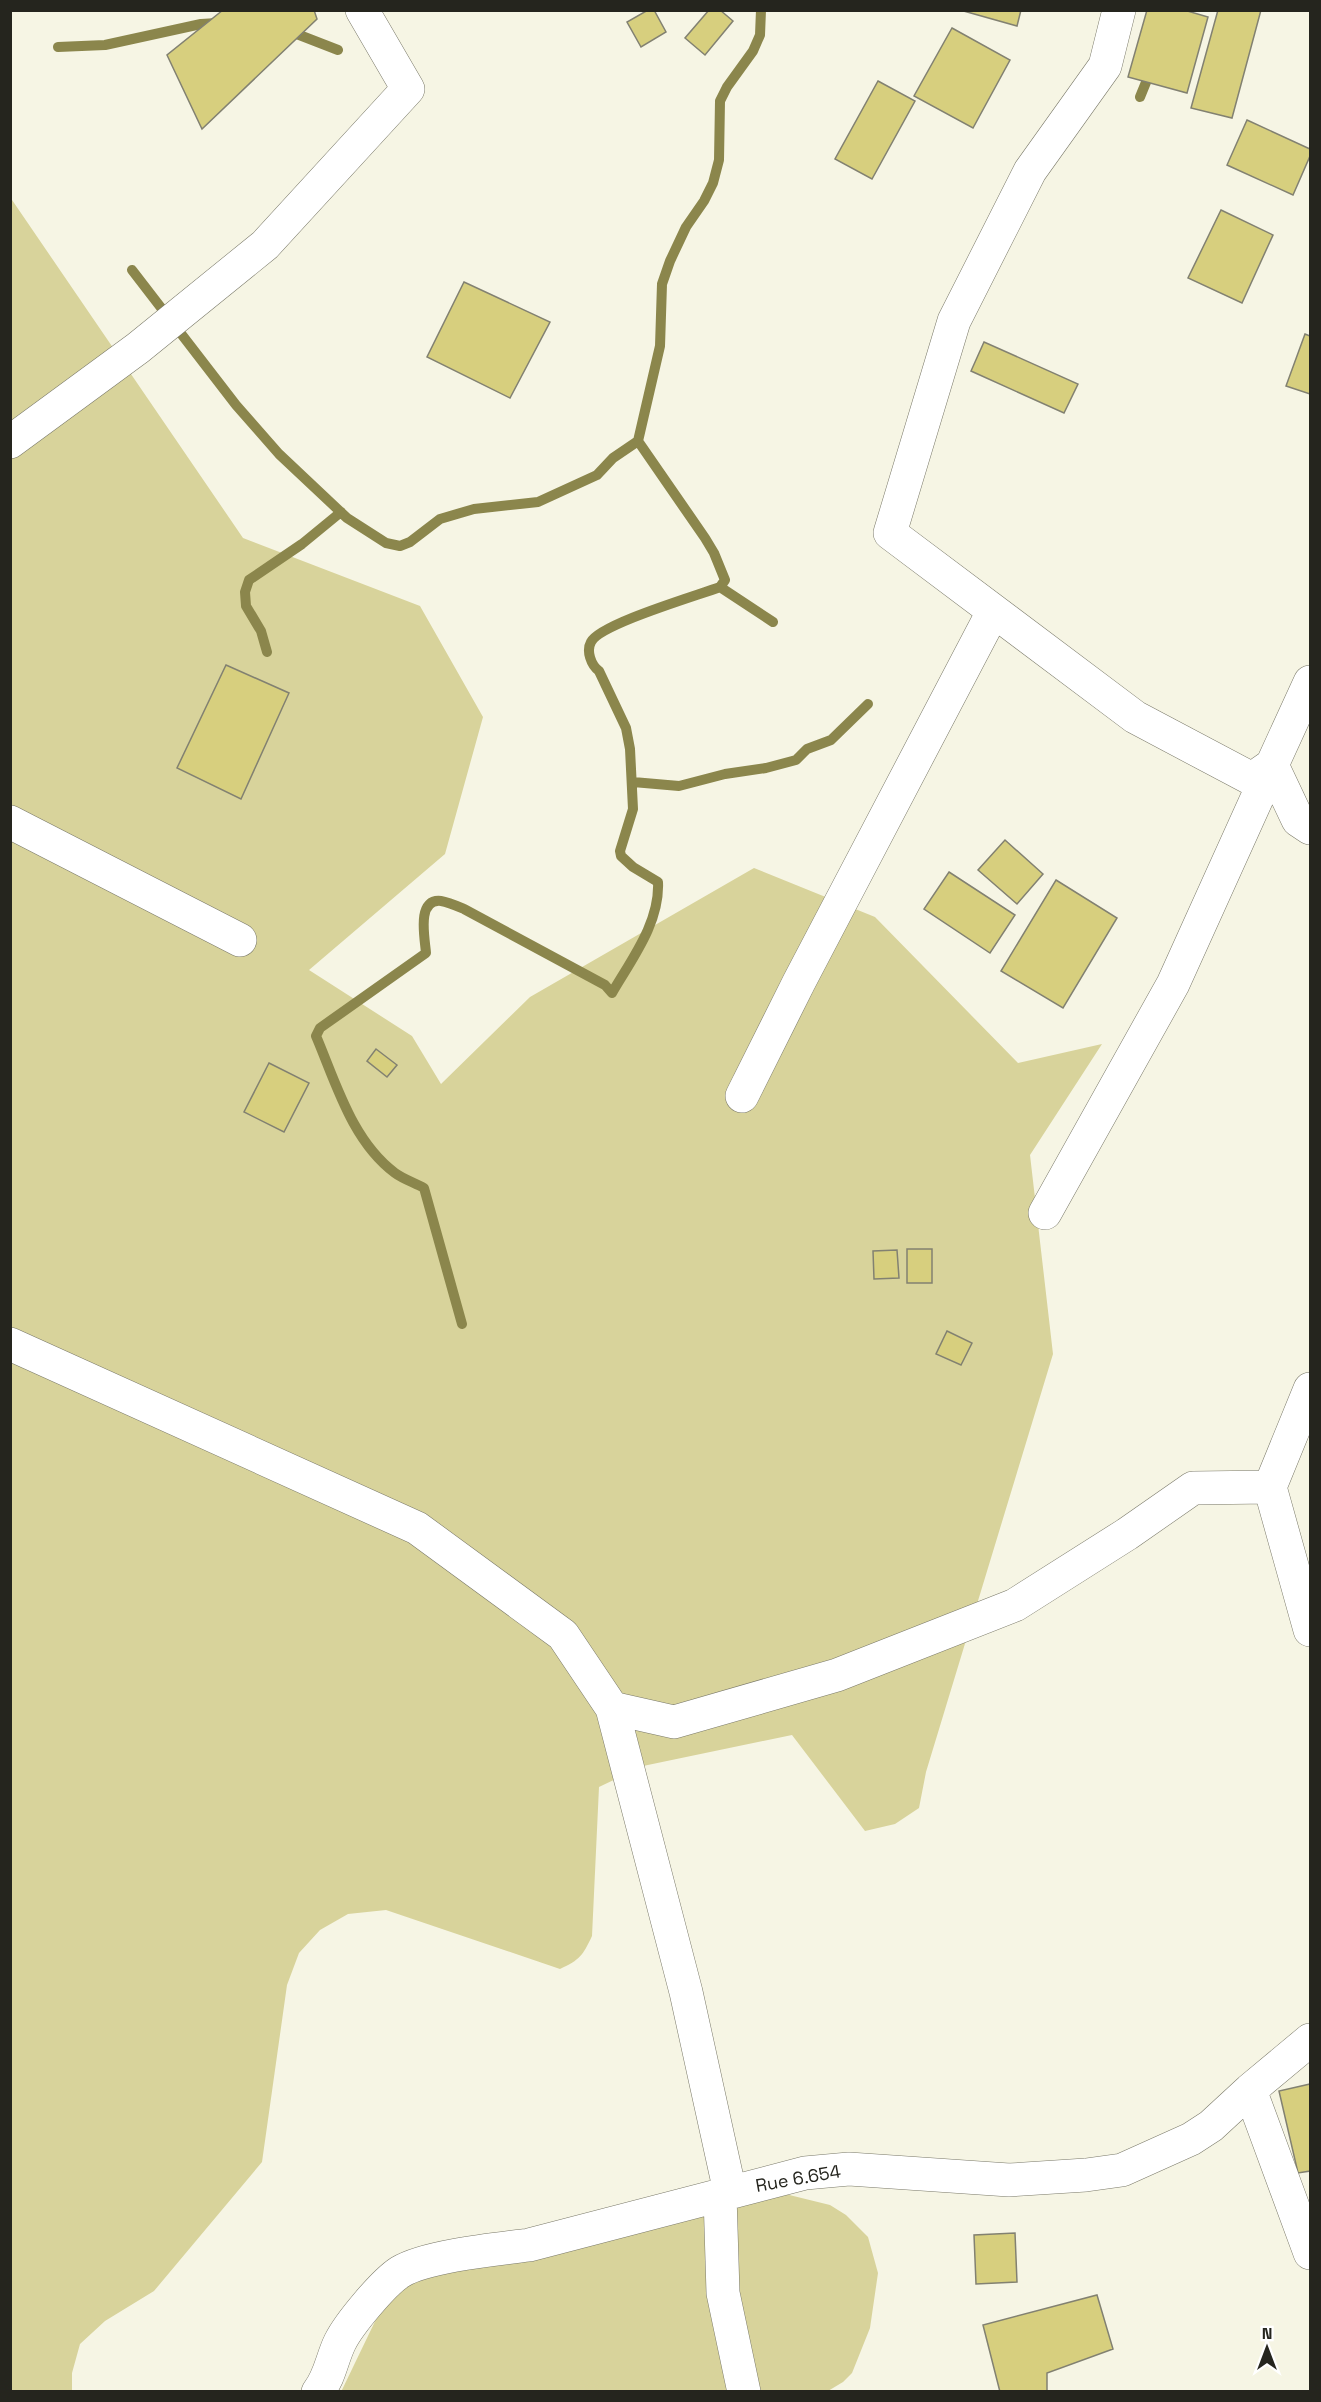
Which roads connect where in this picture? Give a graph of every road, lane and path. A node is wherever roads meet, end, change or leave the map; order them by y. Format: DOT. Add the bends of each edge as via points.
graph roads {
  1 [pos="362,10"];
  2 [pos="1119,10"];
  3 [pos="10,442"];
  4 [pos="993,612"];
  5 [pos="1311,682"];
  6 [pos="1272,765"];
  7 [pos="10,822"];
  8 [pos="1311,828"];
  9 [pos="240,940"];
  10 [pos="742,1096"];
  11 [pos="1045,1213"];
  12 [pos="10,1344"];
  13 [pos="1311,1389"];
  14 [pos="1270,1487"];
  15 [pos="1311,1630"];
  16 [pos="612,1708"];
  17 [pos="1311,2040"];
  18 [pos="1250,2090"];
  19 [pos="725,2194"];
  20 [pos="1311,2253"];
  21 [pos="318,2391"];
  22 [pos="744,2391"];
  1 -- 3 [label="street" via="408,89 265,245 138,348"];
  2 -- 4 [label="street" via="1105,66 1030,171 954,321 890,533"];
  4 -- 6 [label="street" via="1136,717 1252,779"];
  4 -- 10 [label="street"];
  5 -- 6 [label="street"];
  6 -- 8 [label="street" via="1298,820"];
  6 -- 11 [label="street" via="1173,984"];
  7 -- 9 [label="street"];
  12 -- 16 [label="street" via="417,1528 562,1635"];
  13 -- 14 [label="street"];
  14 -- 15 [label="street"];
  14 -- 16 [label="street" via="1193,1488 1015,1605 837,1675 674,1722"];
  16 -- 19 [label="street" via="686,1992"];
  17 -- 18 [label="street, Rue 6.654"];
  18 -- 19 [label="street, Rue 6.654" via="1191,2139 1122,2170 1009,2180 849,2169 806,2173"];
  18 -- 20 [label="street"];
  19 -- 21 [label="street, Rue 6.654" via="529,2245 415,2265 399,2273 370,2301 341,2341 325,2383"];
  19 -- 22 [label="street" via="723,2293"];
}
